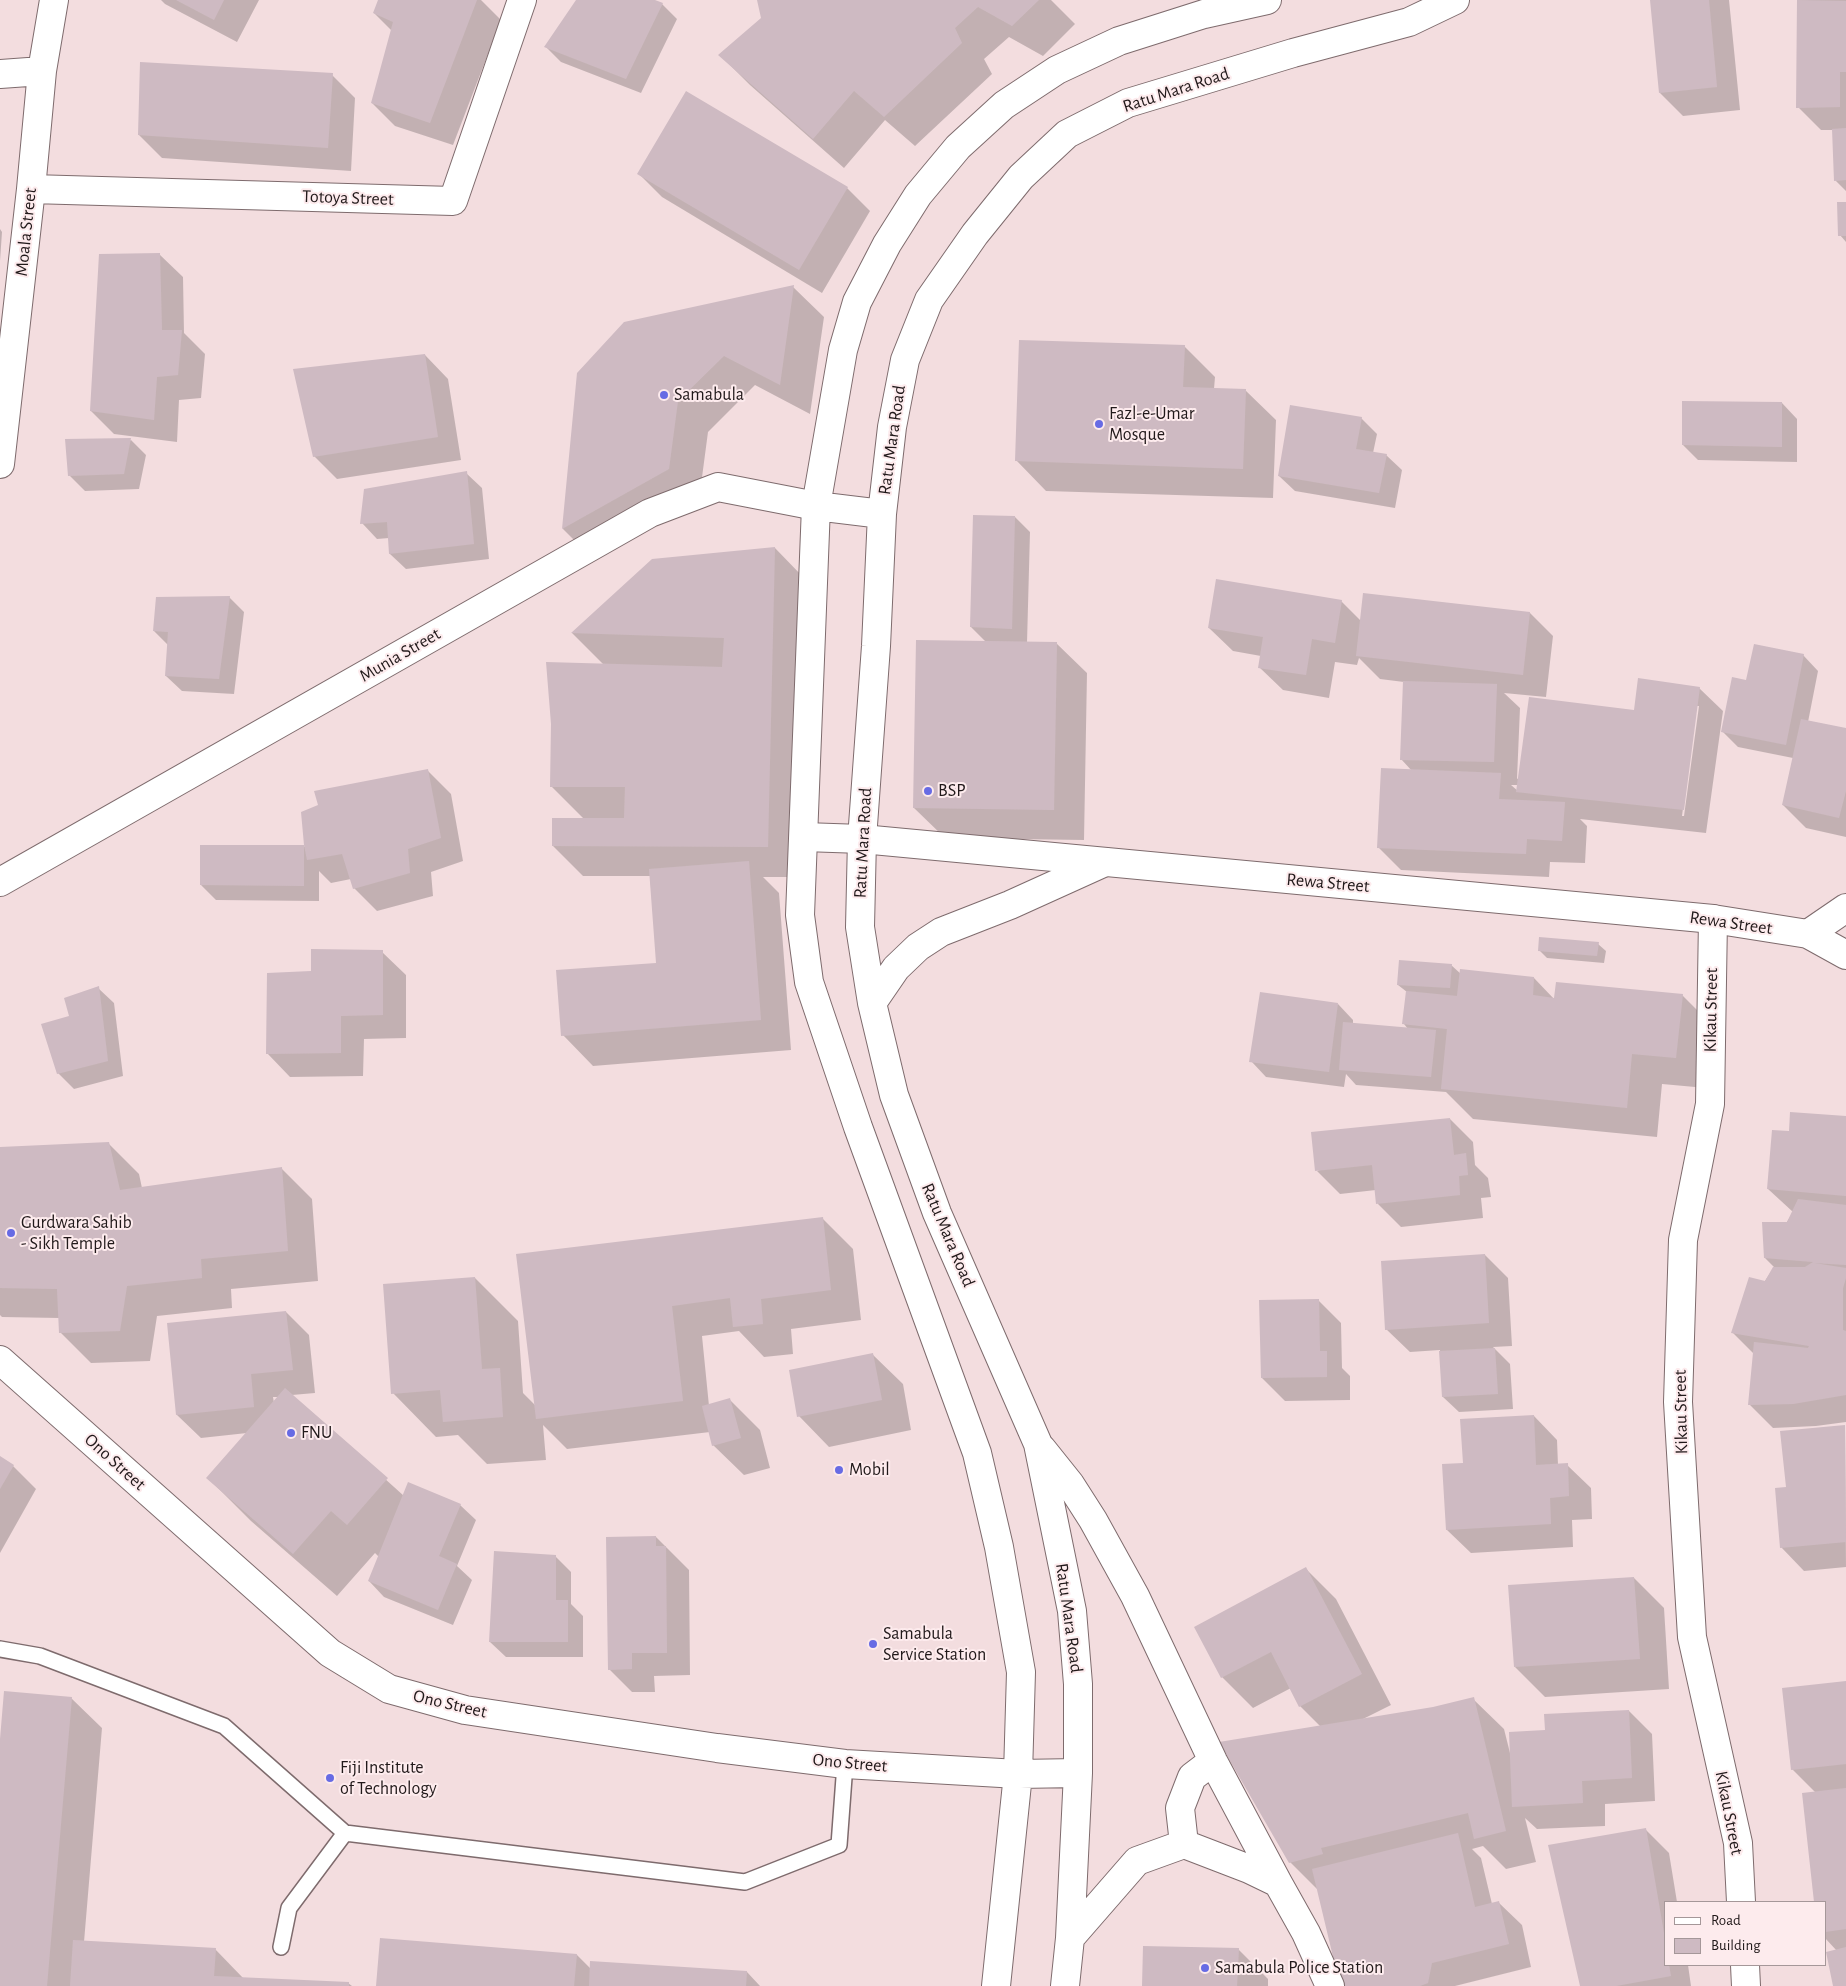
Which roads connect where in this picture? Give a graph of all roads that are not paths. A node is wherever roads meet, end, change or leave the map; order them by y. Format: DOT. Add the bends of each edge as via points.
graph roads {
  1 [pos="54,0"];
  2 [pos="522,0"];
  3 [pos="1267,0"];
  4 [pos="1455,0"];
  5 [pos="42,71"];
  6 [pos="0,74"];
  7 [pos="31,189"];
  8 [pos="0,464"];
  9 [pos="816,506"];
  10 [pos="882,514"];
  11 [pos="804,837"];
  12 [pos="862,839"];
  13 [pos="1105,862"];
  14 [pos="0,882"];
  15 [pos="1846,908"];
  16 [pos="1713,919"];
  17 [pos="1808,934"];
  18 [pos="1846,956"];
  19 [pos="872,1003"];
  20 [pos="0,1360"];
  21 [pos="1038,1444"];
  22 [pos="0,1649"];
  23 [pos="1213,1761"];
  24 [pos="845,1764"];
  25 [pos="1078,1773"];
  26 [pos="1018,1774"];
  27 [pos="345,1833"];
  28 [pos="1184,1844"];
  29 [pos="1278,1883"];
  30 [pos="1741,1901"];
  31 [pos="1070,1938"];
  32 [pos="281,1947"];
  33 [pos="1745,1966"];
  34 [pos="996,1986"];
  35 [pos="1065,1986"];
  36 [pos="1330,1986"];
  37 [pos="1746,1986"];
  1 -- 5 [label="main road, Moala Street"];
  2 -- 7 [label="main road, Totoya Street" via="453,201"];
  3 -- 9 [label="main road" via="1204,14 1119,41 1057,70 1004,106 958,147 918,195 856,302 843,350"];
  4 -- 10 [label="main road, Ratu Mara Road" via="1409,22 1128,103 1067,134 1021,177 975,234 929,300 905,360 892,427"];
  5 -- 6 [label="main road"];
  5 -- 7 [label="main road, Moala Street"];
  7 -- 8 [label="main road, Moala Street"];
  9 -- 10 [label="main road, Munia Street"];
  9 -- 11 [label="main road"];
  9 -- 14 [label="main road, Munia Street" via="718,487 650,513"];
  10 -- 12 [label="main road, Ratu Mara Road"];
  11 -- 12 [label="main road, Rewa Street"];
  11 -- 26 [label="main road" via="800,915 809,982 858,1127 977,1453 997,1538 1021,1672"];
  12 -- 13 [label="main road, Rewa Street"];
  12 -- 19 [label="main road, Ratu Mara Road" via="860,927"];
  13 -- 16 [label="main road, Rewa Street"];
  13 -- 19 [label="main road" via="941,932 918,947 896,968"];
  15 -- 17 [label="main road"];
  16 -- 17 [label="main road, Rewa Street"];
  16 -- 30 [label="main road, Kikau Street" via="1710,1104 1683,1240 1678,1402 1692,1638 1738,1843"];
  17 -- 18 [label="main road, Rewa Street"];
  19 -- 21 [label="main road, Ratu Mara Road" via="894,1095 937,1213"];
  20 -- 24 [label="main road, Ono Street" via="330,1653 388,1689 465,1710"];
  21 -- 23 [label="main road" via="1093,1520 1135,1596"];
  21 -- 25 [label="main road, Ratu Mara Road" via="1072,1611 1078,1684"];
  22 -- 27 [label="lane" via="40,1656 224,1726"];
  23 -- 28 [label="main road" via="1192,1778 1180,1808"];
  23 -- 29 [label="main road"];
  24 -- 26 [label="main road, Ono Street"];
  24 -- 27 [label="lane" via="839,1845 745,1882"];
  25 -- 26 [label="main road, Ono Street"];
  25 -- 31 [label="main road, Ratu Mara Road"];
  26 -- 34 [label="main road"];
  27 -- 32 [label="lane" via="290,1908"];
  28 -- 29 [label="main road"];
  28 -- 31 [label="main road" via="1137,1861"];
  29 -- 36 [label="main road"];
  31 -- 35 [label="main road, Ratu Mara Road"];
  33 -- 37 [label="main road"];
}
